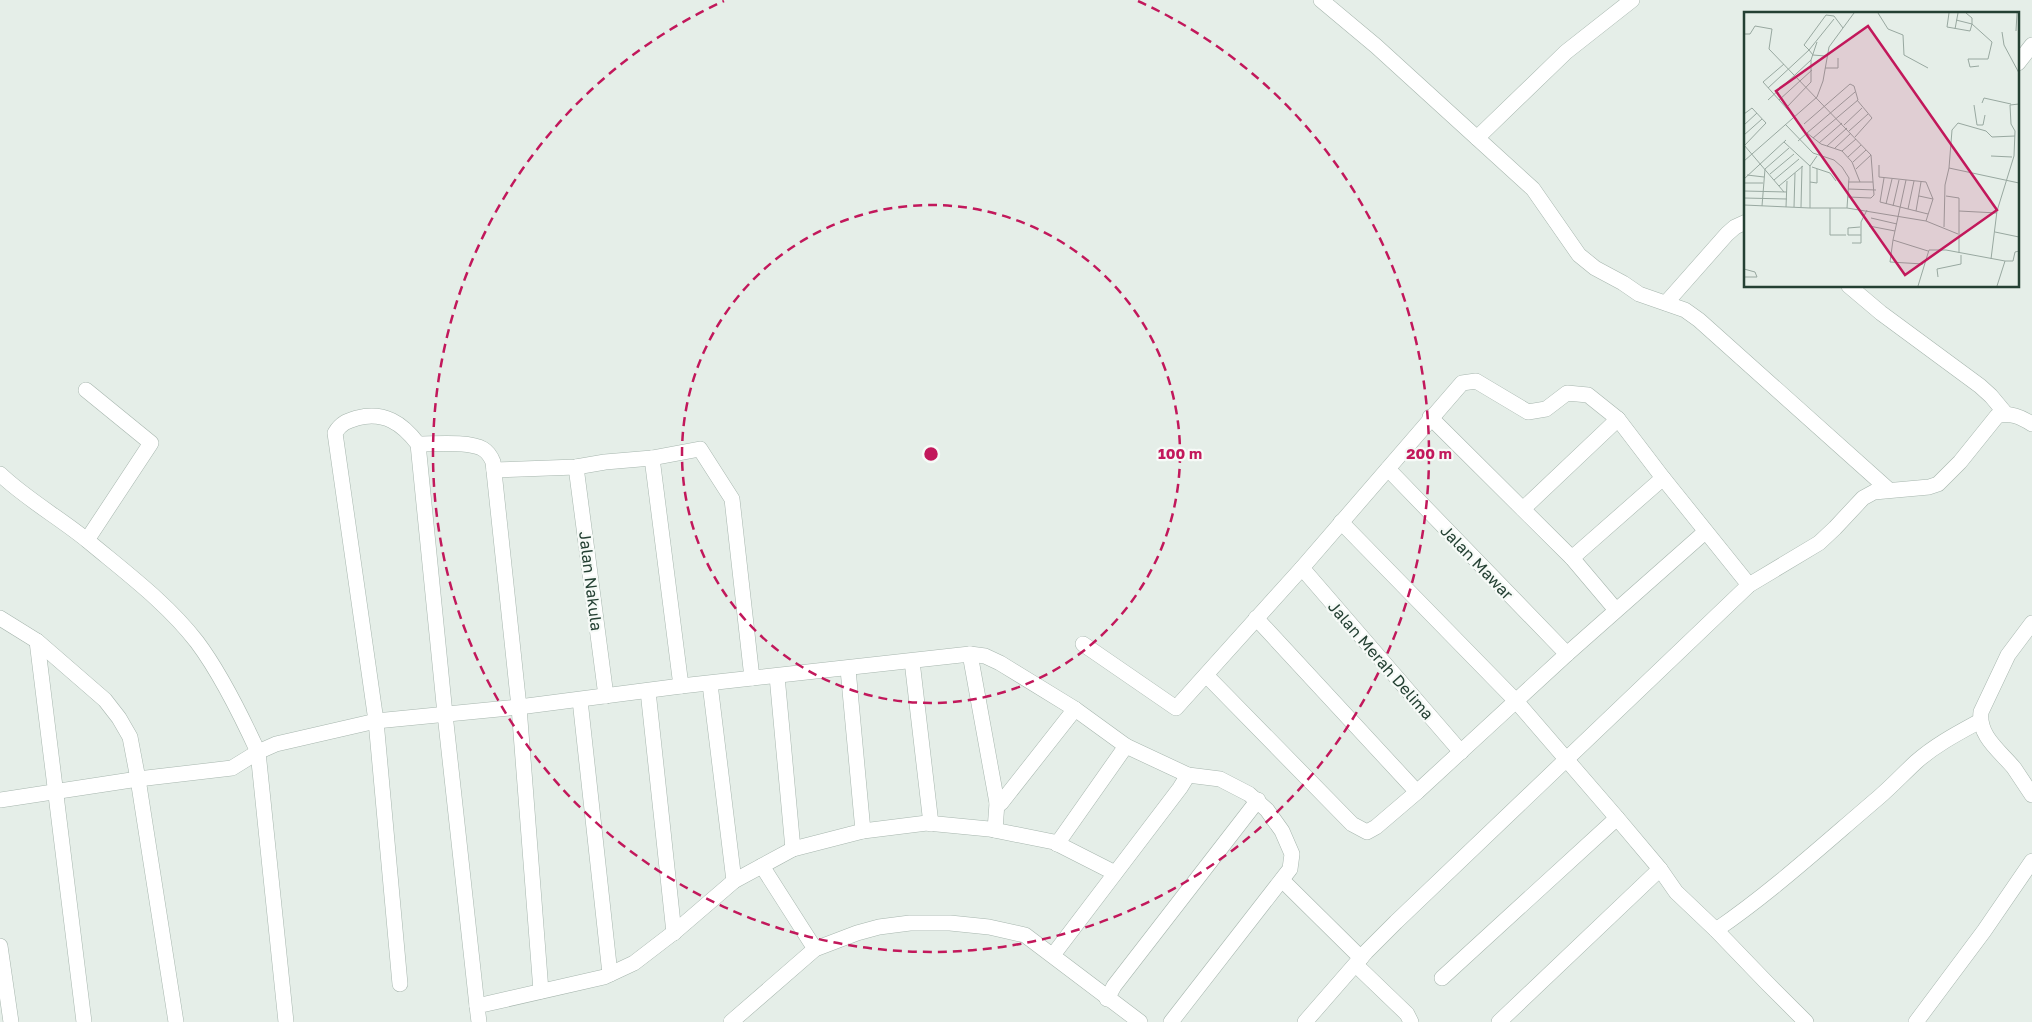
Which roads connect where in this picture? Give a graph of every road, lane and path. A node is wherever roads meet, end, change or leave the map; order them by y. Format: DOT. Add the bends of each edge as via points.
graph roads {
  1 [pos="1322,0"];
  2 [pos="1632,0"];
  3 [pos="2032,45"];
  4 [pos="2020,60"];
  5 [pos="1477,138"];
  6 [pos="1744,223"];
  7 [pos="1851,288"];
  8 [pos="1666,303"];
  9 [pos="86,390"];
  10 [pos="2006,414"];
  11 [pos="1430,417"];
  12 [pos="1618,420"];
  13 [pos="2032,424"];
  14 [pos="418,444"];
  15 [pos="652,458"];
  16 [pos="576,467"];
  17 [pos="1388,469"];
  18 [pos="494,470"];
  19 [pos="1,478"];
  20 [pos="1663,478"];
  21 [pos="1889,490"];
  22 [pos="1523,509"];
  23 [pos="1341,522"];
  24 [pos="1705,532"];
  25 [pos="87,540"];
  26 [pos="1572,558"];
  27 [pos="1302,568"];
  28 [pos="1749,584"];
  29 [pos="1616,610"];
  30 [pos="0,618"];
  31 [pos="1256,618"];
  32 [pos="2032,623"];
  33 [pos="37,642"];
  34 [pos="1083,644"];
  35 [pos="970,654"];
  36 [pos="1567,654"];
  37 [pos="912,661"];
  38 [pos="848,669"];
  39 [pos="1206,675"];
  40 [pos="777,676"];
  41 [pos="752,678"];
  42 [pos="710,684"];
  43 [pos="681,686"];
  44 [pos="648,691"];
  45 [pos="606,696"];
  46 [pos="580,700"];
  47 [pos="1516,701"];
  48 [pos="519,707"];
  49 [pos="1074,709"];
  50 [pos="445,714"];
  51 [pos="376,721"];
  52 [pos="1980,721"];
  53 [pos="1126,746"];
  54 [pos="258,752"];
  55 [pos="1461,752"];
  56 [pos="1566,758"];
  57 [pos="1188,775"];
  58 [pos="138,778"];
  59 [pos="56,791"];
  60 [pos="1417,792"];
  61 [pos="2032,795"];
  62 [pos="0,800"];
  63 [pos="1258,800"];
  64 [pos="997,803"];
  65 [pos="1617,818"];
  66 [pos="931,824"];
  67 [pos="995,830"];
  68 [pos="863,831"];
  69 [pos="1057,844"];
  70 [pos="793,849"];
  71 [pos="2032,861"];
  72 [pos="762,866"];
  73 [pos="1660,869"];
  74 [pos="1115,873"];
  75 [pos="1282,880"];
  76 [pos="734,881"];
  77 [pos="1716,930"];
  78 [pos="674,932"];
  79 [pos="0,946"];
  80 [pos="816,949"];
  81 [pos="1052,955"];
  82 [pos="1361,958"];
  83 [pos="610,974"];
  84 [pos="1442,978"];
  85 [pos="400,984"];
  86 [pos="541,992"];
  87 [pos="1107,999"];
  88 [pos="477,1006"];
  89 [pos="11,1022"];
  90 [pos="84,1022"];
  91 [pos="176,1022"];
  92 [pos="286,1022"];
  93 [pos="479,1022"];
  94 [pos="730,1022"];
  95 [pos="1140,1022"];
  96 [pos="1171,1022"];
  97 [pos="1305,1022"];
  98 [pos="1411,1022"];
  99 [pos="1499,1022"];
  100 [pos="1806,1022"];
  101 [pos="1916,1022"];
  1 -- 5 [label="street"];
  2 -- 5 [label="street" via="1566,52"];
  3 -- 4 [label="street"];
  5 -- 8 [label="street" via="1533,189 1579,255 1639,294"];
  6 -- 8 [label="street" via="1727,234"];
  7 -- 10 [label="street" via="1980,386"];
  8 -- 21 [label="street" via="1699,320"];
  9 -- 25 [label="street" via="151,443"];
  10 -- 13 [label="street"];
  10 -- 21 [label="street" via="1992,420 1960,462 1938,484"];
  11 -- 12 [label="street" via="1462,383 1476,381 1528,412 1546,409 1566,393 1588,395"];
  11 -- 17 [label="street"];
  11 -- 22 [label="street"];
  12 -- 20 [label="street"];
  12 -- 22 [label="street"];
  14 -- 18 [label="street" via="474,446 489,454"];
  14 -- 50 [label="street"];
  14 -- 51 [label="street" via="399,424 370,414 346,421 335,433"];
  15 -- 16 [label="street"];
  15 -- 41 [label="street" via="700,449 732,498"];
  15 -- 43 [label="street"];
  16 -- 18 [label="street"];
  16 -- 45 [label="street, Jalan Nakula"];
  17 -- 23 [label="street"];
  17 -- 36 [label="street, Jalan Mawar"];
  18 -- 48 [label="street"];
  19 -- 25 [label="street"];
  20 -- 24 [label="street"];
  20 -- 26 [label="street"];
  21 -- 28 [label="street" via="1863,498 1819,543"];
  22 -- 26 [label="street"];
  23 -- 27 [label="street"];
  23 -- 47 [label="street"];
  24 -- 28 [label="street"];
  24 -- 29 [label="street"];
  25 -- 54 [label="street" via="174,616 196,641 216,670"];
  26 -- 29 [label="street"];
  27 -- 31 [label="street"];
  27 -- 55 [label="street, Jalan Merah Delima"];
  28 -- 56 [label="street"];
  29 -- 36 [label="street"];
  30 -- 33 [label="street"];
  31 -- 39 [label="street"];
  31 -- 60 [label="street"];
  32 -- 52 [label="street" via="2008,655"];
  33 -- 58 [label="street" via="120,718 130,737"];
  33 -- 59 [label="street"];
  34 -- 39 [label="street" via="1173,708 1185,700"];
  35 -- 37 [label="street"];
  35 -- 49 [label="street" via="1000,662"];
  35 -- 64 [label="street"];
  36 -- 47 [label="street"];
  37 -- 38 [label="street"];
  37 -- 66 [label="street"];
  38 -- 40 [label="street"];
  38 -- 68 [label="street"];
  39 -- 60 [label="street" via="1357,828 1367,832 1376,827"];
  40 -- 41 [label="street"];
  40 -- 70 [label="street"];
  41 -- 42 [label="street"];
  42 -- 43 [label="street"];
  42 -- 76 [label="street"];
  43 -- 44 [label="street"];
  44 -- 45 [label="street"];
  44 -- 78 [label="street"];
  45 -- 46 [label="street"];
  46 -- 48 [label="street"];
  46 -- 83 [label="street"];
  47 -- 55 [label="street"];
  47 -- 56 [label="street"];
  48 -- 50 [label="street"];
  48 -- 86 [label="street"];
  49 -- 53 [label="street"];
  49 -- 64 [label="street" via="1001,804"];
  50 -- 51 [label="street"];
  50 -- 88 [label="street"];
  51 -- 54 [label="street" via="276,744"];
  51 -- 85 [label="street"];
  52 -- 61 [label="street" via="1989,739"];
  52 -- 77 [label="street" via="1943,741 1833,837 1739,915"];
  53 -- 57 [label="street"];
  53 -- 69 [label="street"];
  54 -- 58 [label="street" via="232,768"];
  54 -- 92 [label="street"];
  55 -- 60 [label="street"];
  56 -- 65 [label="street"];
  56 -- 82 [label="street"];
  57 -- 63 [label="street" via="1220,779"];
  57 -- 74 [label="street"];
  58 -- 59 [label="street"];
  58 -- 91 [label="street"];
  59 -- 62 [label="street"];
  59 -- 90 [label="street"];
  63 -- 75 [label="street" via="1275,819 1292,854 1290,869"];
  63 -- 87 [label="street"];
  64 -- 67 [label="street"];
  65 -- 73 [label="street"];
  65 -- 84 [label="street"];
  66 -- 67 [label="street"];
  66 -- 68 [label="street"];
  67 -- 69 [label="street"];
  68 -- 70 [label="street"];
  69 -- 74 [label="street"];
  70 -- 72 [label="street"];
  71 -- 101 [label="street"];
  72 -- 76 [label="street"];
  72 -- 80 [label="street"];
  73 -- 77 [label="street" via="1676,892"];
  73 -- 99 [label="street"];
  74 -- 81 [label="street"];
  75 -- 82 [label="street"];
  75 -- 96 [label="street"];
  76 -- 78 [label="street"];
  77 -- 100 [label="street"];
  78 -- 83 [label="street" via="634,963"];
  79 -- 89 [label="street"];
  80 -- 81 [label="street" via="879,927 950,923 1025,935"];
  80 -- 94 [label="street"];
  81 -- 87 [label="street"];
  82 -- 97 [label="street"];
  82 -- 98 [label="street"];
  83 -- 86 [label="street"];
  86 -- 88 [label="street"];
  87 -- 95 [label="street"];
  88 -- 93 [label="street"];
}
